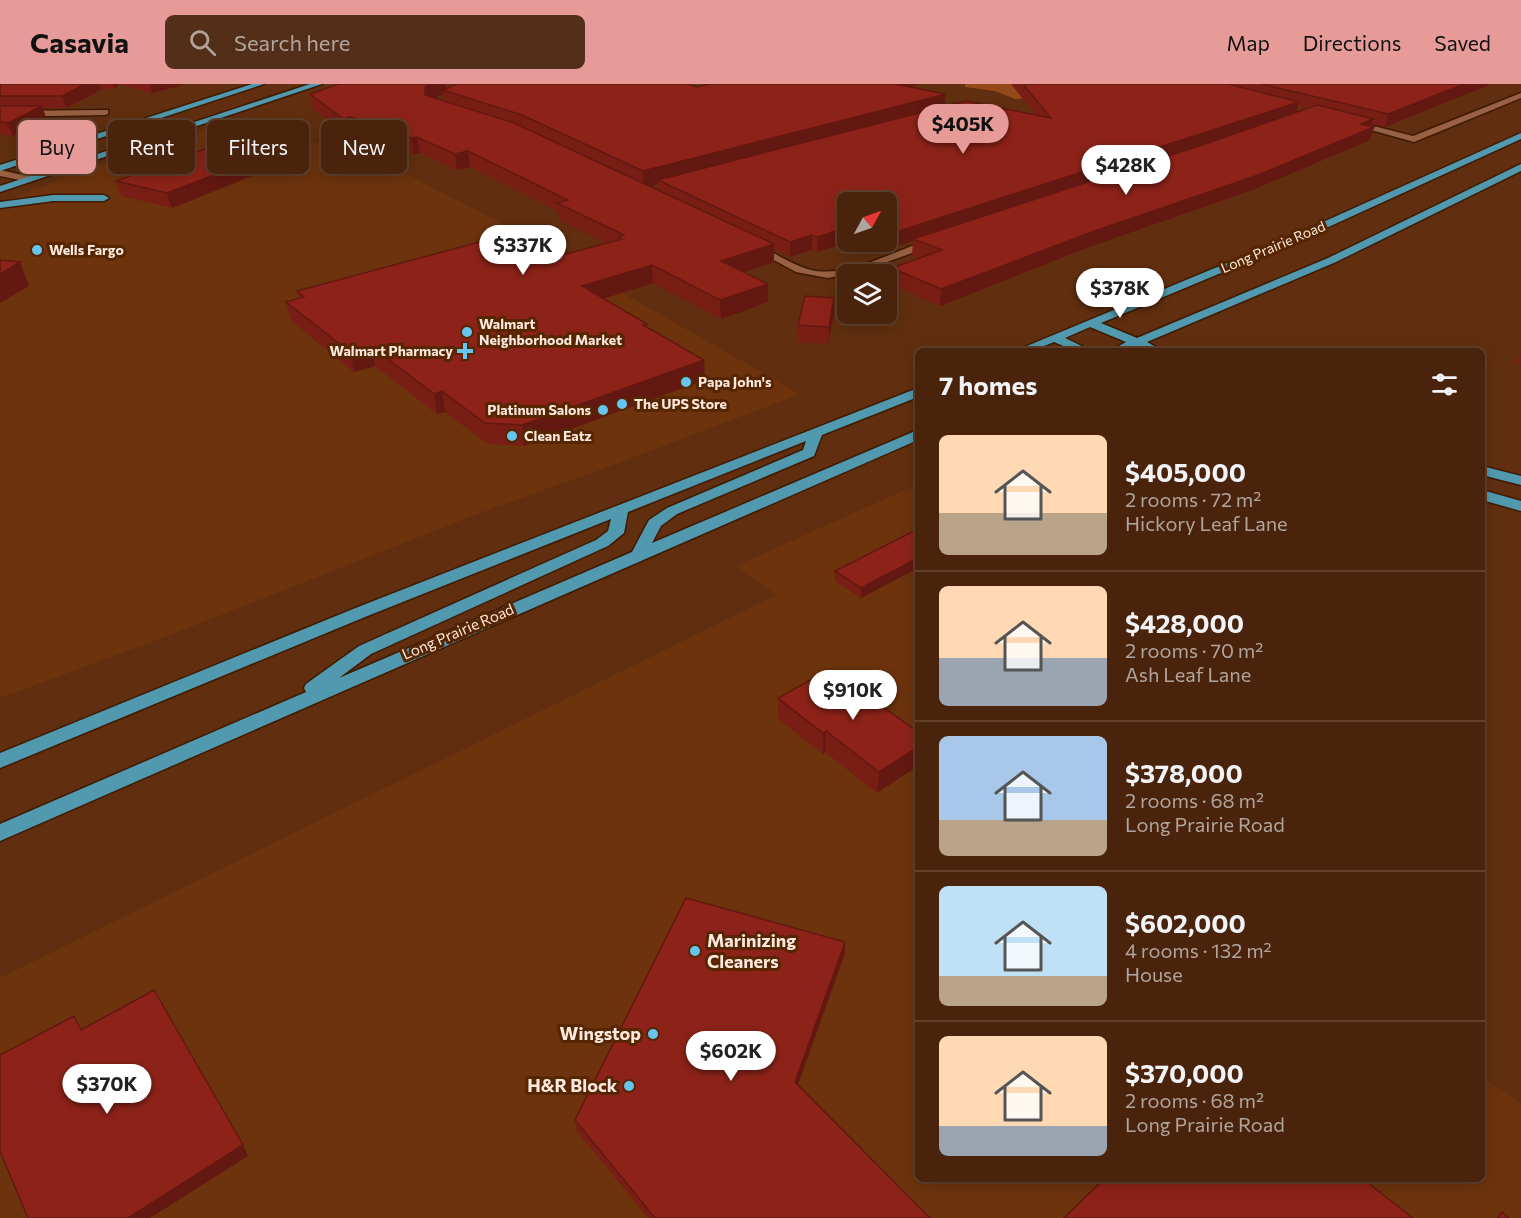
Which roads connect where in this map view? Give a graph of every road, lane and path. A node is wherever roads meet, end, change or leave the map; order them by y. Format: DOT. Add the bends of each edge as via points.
graph roads {
  1 [pos="260,84"];
  2 [pos="318,84"];
  3 [pos="1521,95"];
  4 [pos="105,112"];
  5 [pos="0,114"];
  6 [pos="1345,122"];
  7 [pos="1521,136"];
  8 [pos="1521,167"];
  9 [pos="0,168"];
  10 [pos="0,173"];
  11 [pos="29,179"];
  12 [pos="0,189"];
  13 [pos="104,198"];
  14 [pos="0,205"];
  15 [pos="952,236"];
  16 [pos="740,239"];
  17 [pos="1091,323"];
  18 [pos="1055,338"];
  19 [pos="1137,342"];
  20 [pos="1030,348"];
  21 [pos="1079,348"];
  22 [pos="1123,348"];
  23 [pos="1150,348"];
  24 [pos="915,393"];
  25 [pos="816,432"];
  26 [pos="915,436"];
  27 [pos="1485,471"];
  28 [pos="1521,481"];
  29 [pos="1485,496"];
  30 [pos="1521,506"];
  31 [pos="621,509"];
  32 [pos="638,555"];
  33 [pos="287,707"];
  34 [pos="0,761"];
  35 [pos="0,833"];
  1 -- 9 [label="main road"];
  2 -- 11 [label="main road"];
  3 -- 6 [label="street" via="1414,139"];
  4 -- 5 [label="street"];
  7 -- 17 [label="main road, Long Prairie Road" via="1306,234"];
  8 -- 19 [label="main road" via="1332,260"];
  10 -- 11 [label="street"];
  11 -- 12 [label="main road"];
  13 -- 14 [label="main road" via="52,198"];
  15 -- 16 [label="street" via="826,275 803,270"];
  17 -- 18 [label="main road, Long Prairie Road"];
  17 -- 19 [label="main road"];
  18 -- 20 [label="main road, Long Prairie Road"];
  18 -- 21 [label="main road"];
  19 -- 22 [label="main road"];
  19 -- 23 [label="main road"];
  24 -- 25 [label="main road"];
  25 -- 31 [label="main road"];
  25 -- 32 [label="main road" via="808,453 655,523"];
  26 -- 32 [label="main road, Long Prairie Road"];
  27 -- 28 [label="main road"];
  29 -- 30 [label="main road"];
  31 -- 33 [label="main road" via="616,533 602,543 365,650"];
  31 -- 34 [label="main road" via="337,621"];
  32 -- 33 [label="main road, Long Prairie Road"];
  33 -- 35 [label="main road, Long Prairie Road"];
}
